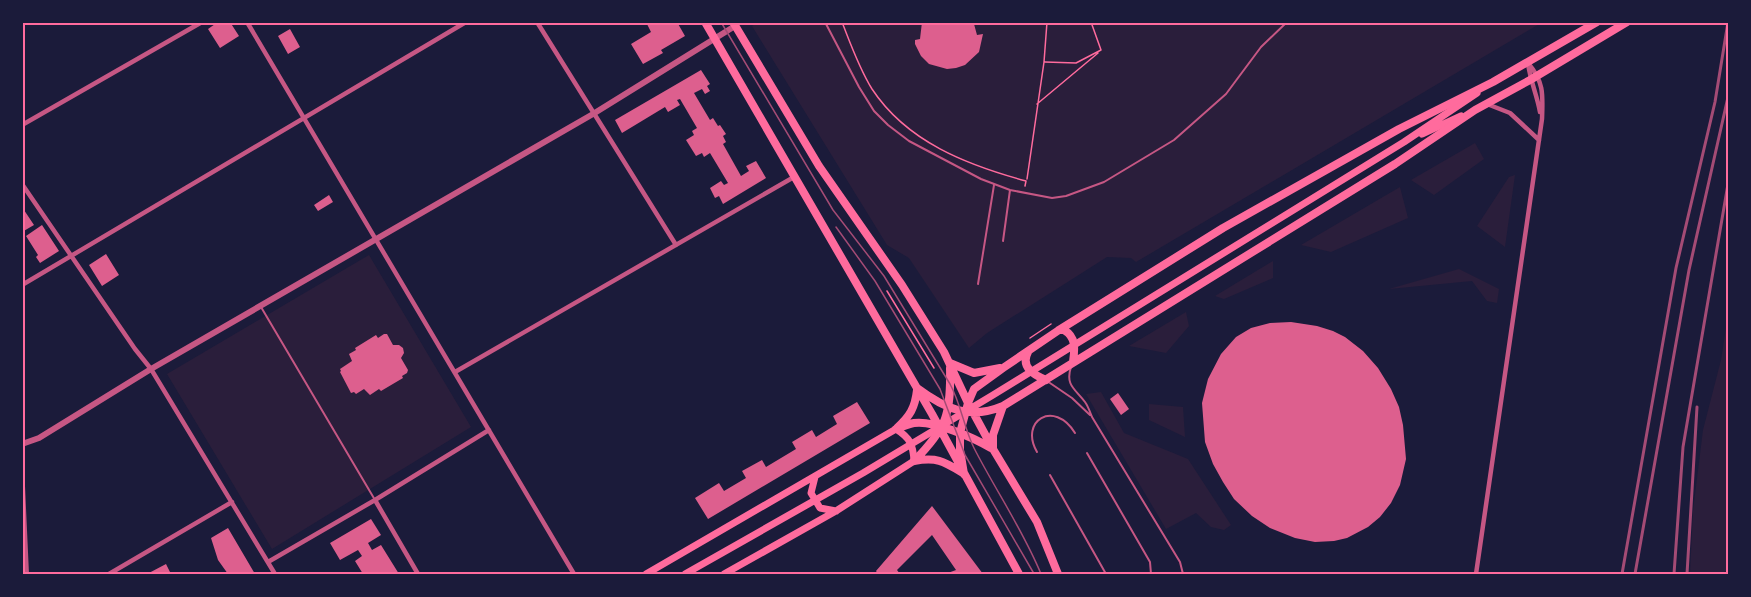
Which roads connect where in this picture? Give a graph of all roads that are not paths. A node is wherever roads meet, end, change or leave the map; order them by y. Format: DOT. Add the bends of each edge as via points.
graph roads {
  1 [pos="202,22"];
  2 [pos="247,22"];
  3 [pos="466,22"];
  4 [pos="537,22"];
  5 [pos="705,22"];
  6 [pos="825,22"];
  7 [pos="1287,22"];
  8 [pos="1598,22"];
  9 [pos="1627,22"];
  10 [pos="736,24"];
  11 [pos="715,40"];
  12 [pos="1528,63"];
  13 [pos="1538,75"];
  14 [pos="1530,80"];
  15 [pos="1493,82"];
  16 [pos="1487,104"];
  17 [pos="1475,110"];
  18 [pos="593,114"];
  19 [pos="304,118"];
  20 [pos="1542,119"];
  21 [pos="22,125"];
  22 [pos="1539,140"];
  23 [pos="1404,142"];
  24 [pos="794,177"];
  25 [pos="22,184"];
  26 [pos="994,185"];
  27 [pos="1010,190"];
  28 [pos="376,239"];
  29 [pos="1004,241"];
  30 [pos="676,245"];
  31 [pos="71,256"];
  32 [pos="978,284"];
  33 [pos="22,285"];
  34 [pos="261,307"];
  35 [pos="1059,330"];
  36 [pos="1029,351"];
  37 [pos="1074,362"];
  38 [pos="950,363"];
  39 [pos="1003,368"];
  40 [pos="151,369"];
  41 [pos="455,372"];
  42 [pos="1046,380"];
  43 [pos="917,388"];
  44 [pos="968,403"];
  45 [pos="949,406"];
  46 [pos="1003,406"];
  47 [pos="970,412"];
  48 [pos="1092,417"];
  49 [pos="941,428"];
  50 [pos="896,429"];
  51 [pos="489,430"];
  52 [pos="960,433"];
  53 [pos="1075,433"];
  54 [pos="22,444"];
  55 [pos="993,449"];
  56 [pos="1037,452"];
  57 [pos="1087,453"];
  58 [pos="914,461"];
  59 [pos="964,474"];
  60 [pos="1050,475"];
  61 [pos="815,477"];
  62 [pos="22,486"];
  63 [pos="375,500"];
  64 [pos="232,502"];
  65 [pos="836,511"];
  66 [pos="268,562"];
  67 [pos="26,574"];
  68 [pos="109,574"];
  69 [pos="275,574"];
  70 [pos="418,574"];
  71 [pos="574,574"];
  72 [pos="646,574"];
  73 [pos="685,574"];
  74 [pos="724,574"];
  75 [pos="1019,574"];
  76 [pos="1058,574"];
  77 [pos="1106,574"];
  78 [pos="1151,574"];
  79 [pos="1183,574"];
  80 [pos="1476,574"];
  1 -- 21 [label="street"];
  2 -- 19 [label="street"];
  3 -- 19 [label="street"];
  4 -- 18 [label="street"];
  5 -- 11 [label="main road"];
  6 -- 26 [label="lane" via="859,87 888,125 946,162"];
  7 -- 27 [label="lane" via="1261,47 1226,94 1174,140 1125,171 1066,196 1052,198"];
  8 -- 12 [label="main road"];
  9 -- 13 [label="main road"];
  10 -- 11 [label="street"];
  10 -- 38 [label="main road" via="819,166 902,285"];
  11 -- 18 [label="street"];
  11 -- 24 [label="main road"];
  12 -- 13 [label="street"];
  12 -- 14 [label="street"];
  12 -- 15 [label="main road"];
  13 -- 14 [label="main road"];
  13 -- 20 [label="street" via="1543,93"];
  14 -- 16 [label="main road"];
  14 -- 20 [label="street"];
  15 -- 23 [label="main road"];
  15 -- 35 [label="main road" via="1399,129 1223,228"];
  16 -- 17 [label="main road"];
  16 -- 22 [label="street" via="1510,113"];
  17 -- 23 [label="main road"];
  17 -- 37 [label="main road" via="1395,164"];
  18 -- 28 [label="street"];
  18 -- 30 [label="street"];
  19 -- 28 [label="street"];
  19 -- 31 [label="street"];
  20 -- 22 [label="street"];
  22 -- 80 [label="street"];
  23 -- 73 [label="main road" via="903,449"];
  24 -- 30 [label="street"];
  24 -- 43 [label="main road"];
  25 -- 31 [label="street"];
  26 -- 27 [label="lane"];
  26 -- 32 [label="lane"];
  27 -- 29 [label="lane"];
  28 -- 34 [label="street"];
  28 -- 41 [label="street"];
  30 -- 41 [label="street"];
  31 -- 33 [label="street"];
  31 -- 40 [label="street"];
  34 -- 40 [label="street"];
  34 -- 63 [label="lane"];
  35 -- 36 [label="main road"];
  35 -- 37 [label="main road" via="1074,339"];
  36 -- 39 [label="main road"];
  36 -- 42 [label="main road" via="1026,365"];
  37 -- 42 [label="main road"];
  37 -- 48 [label="lane" via="1069,385"];
  38 -- 39 [label="main road" via="974,373"];
  38 -- 44 [label="main road"];
  38 -- 45 [label="main road"];
  39 -- 44 [label="main road" via="974,389"];
  40 -- 54 [label="street" via="39,438"];
  40 -- 64 [label="street"];
  41 -- 51 [label="street"];
  42 -- 46 [label="main road"];
  42 -- 48 [label="lane"];
  43 -- 45 [label="main road"];
  43 -- 49 [label="main road"];
  43 -- 50 [label="main road" via="916,405"];
  44 -- 47 [label="main road"];
  45 -- 47 [label="main road"];
  45 -- 49 [label="main road"];
  46 -- 47 [label="main road" via="987,412"];
  46 -- 55 [label="main road" via="993,435"];
  47 -- 52 [label="main road"];
  47 -- 55 [label="main road"];
  48 -- 79 [label="lane" via="1180,562"];
  49 -- 50 [label="main road" via="916,423"];
  49 -- 52 [label="main road"];
  49 -- 58 [label="main road"];
  49 -- 59 [label="main road"];
  50 -- 58 [label="main road" via="908,436 914,448"];
  50 -- 61 [label="main road"];
  51 -- 63 [label="street"];
  51 -- 71 [label="street"];
  52 -- 55 [label="main road"];
  52 -- 59 [label="main road"];
  53 -- 56 [label="lane" via="1062,418 1044,417 1031,436"];
  55 -- 76 [label="main road" via="1037,522"];
  57 -- 78 [label="lane" via="1150,562"];
  58 -- 59 [label="main road" via="933,458"];
  58 -- 65 [label="main road"];
  59 -- 75 [label="main road"];
  60 -- 77 [label="lane"];
  61 -- 65 [label="main road" via="811,493 819,508"];
  61 -- 72 [label="main road"];
  62 -- 67 [label="street"];
  63 -- 66 [label="street"];
  63 -- 70 [label="street"];
  64 -- 66 [label="street"];
  64 -- 68 [label="street"];
  65 -- 74 [label="main road"];
  66 -- 69 [label="street"];
}
